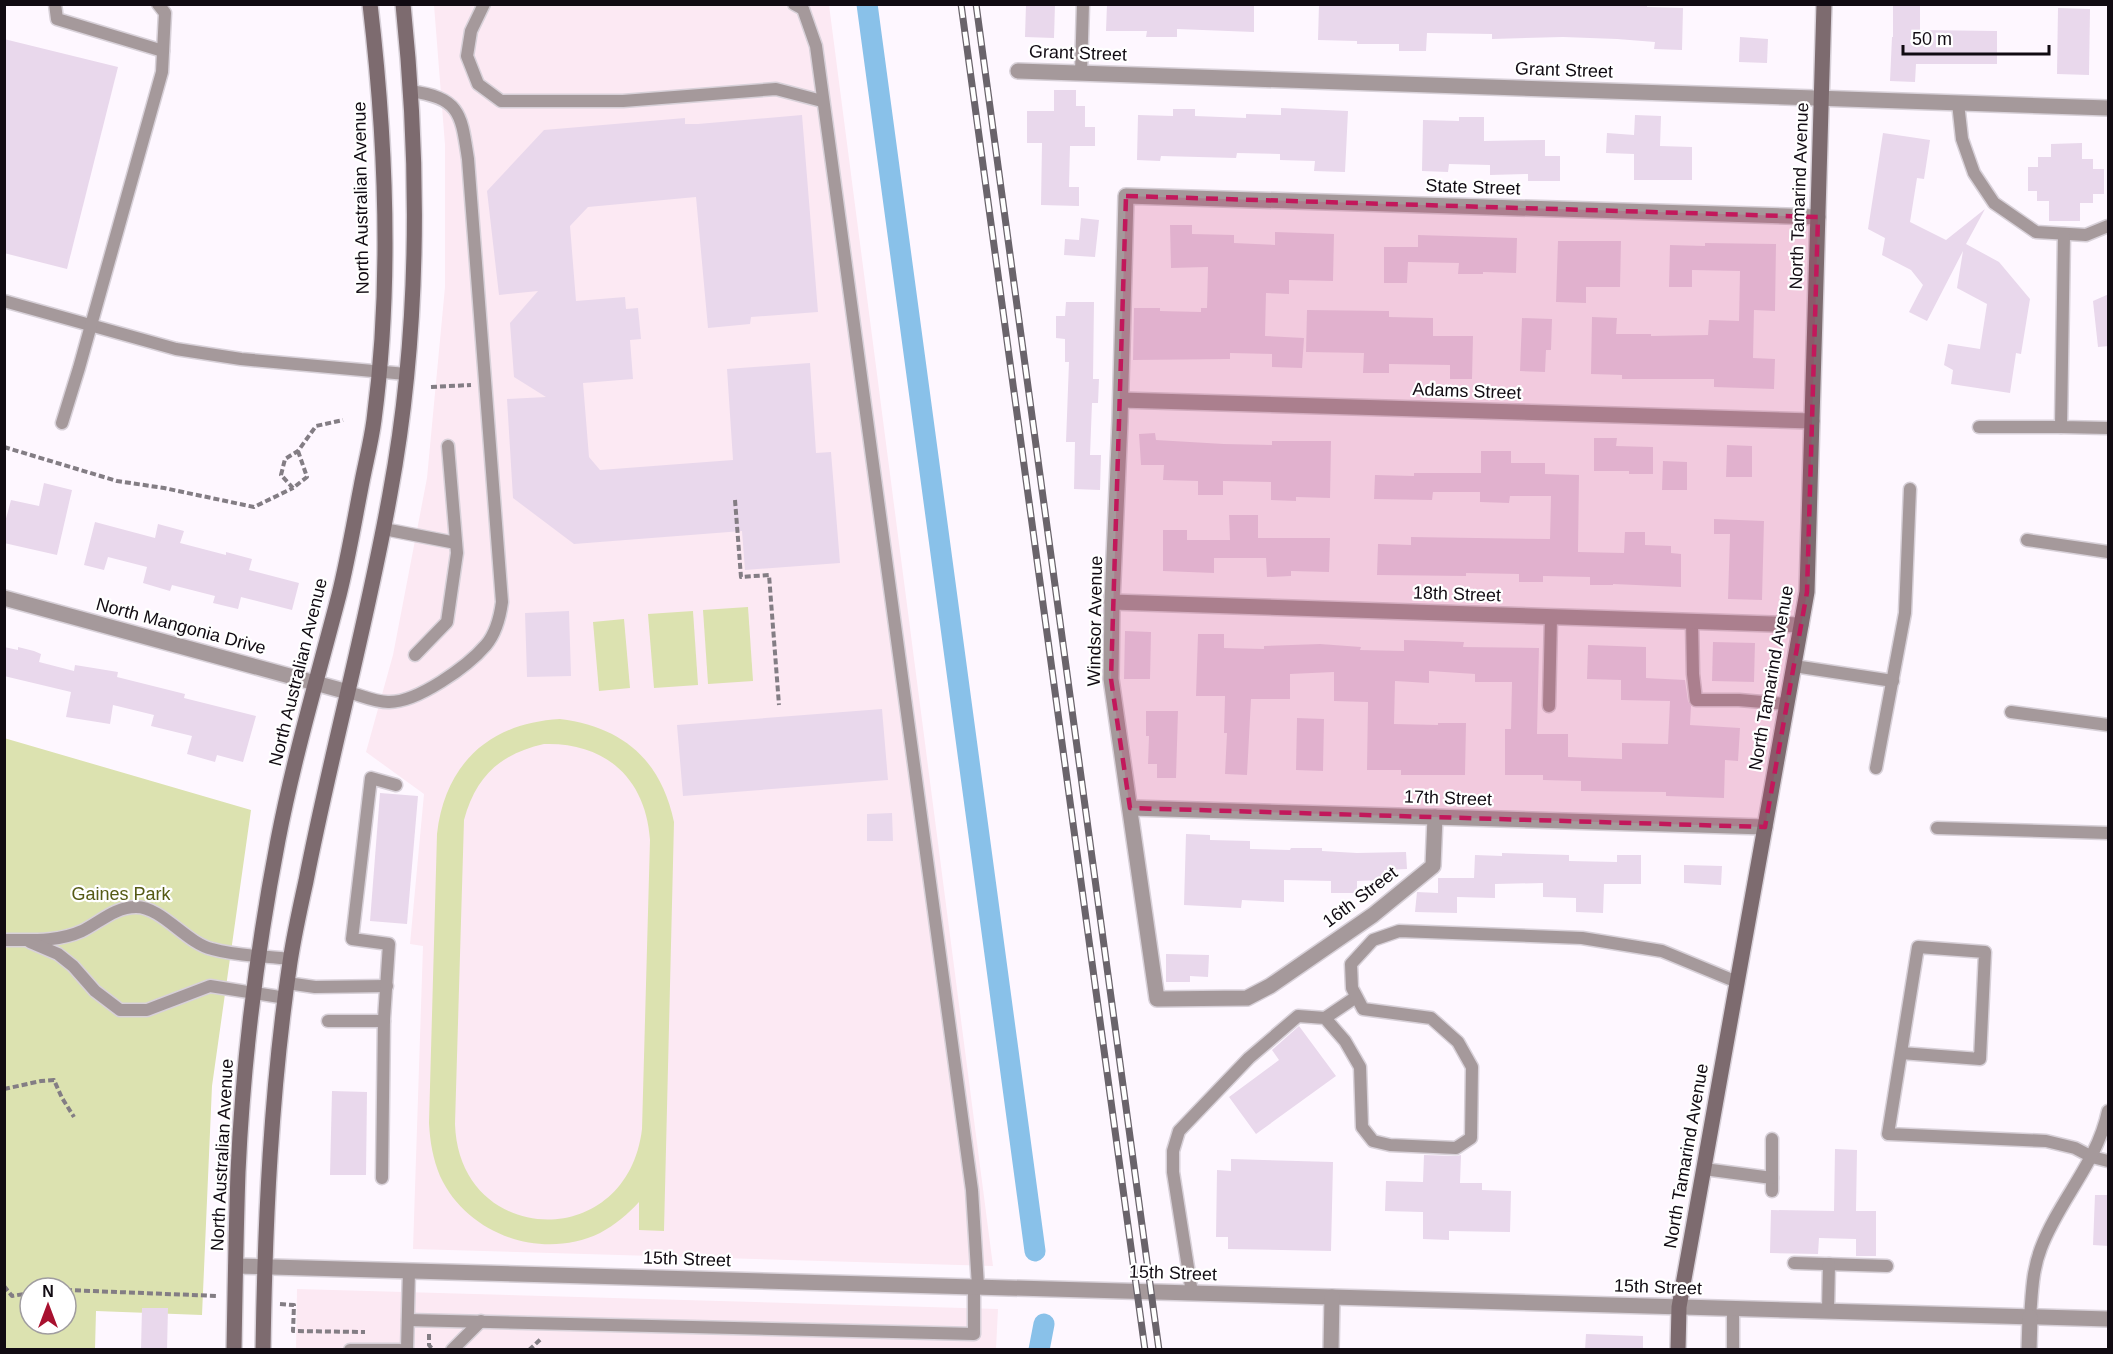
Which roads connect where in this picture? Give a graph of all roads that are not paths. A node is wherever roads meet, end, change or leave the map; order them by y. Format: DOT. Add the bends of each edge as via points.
graph roads {
  1 [pos="55,4"];
  2 [pos="158,4"];
  3 [pos="370,4"];
  4 [pos="403,4"];
  5 [pos="484,4"];
  6 [pos="794,4"];
  7 [pos="1083,4"];
  8 [pos="1824,4"];
  9 [pos="163,51"];
  10 [pos="1018,71"];
  11 [pos="1081,73"];
  12 [pos="410,91"];
  13 [pos="1822,98"];
  14 [pos="822,102"];
  15 [pos="1958,103"];
  16 [pos="2109,108"];
  17 [pos="1126,196"];
  18 [pos="1818,217"];
  19 [pos="2109,226"];
  20 [pos="2064,234"];
  21 [pos="4,301"];
  22 [pos="90,326"];
  23 [pos="378,371"];
  24 [pos="406,374"];
  25 [pos="1121,400"];
  26 [pos="1812,421"];
  27 [pos="62,423"];
  28 [pos="1979,427"];
  29 [pos="2061,427"];
  30 [pos="2109,428"];
  31 [pos="448,446"];
  32 [pos="1910,489"];
  33 [pos="384,529"];
  34 [pos="2027,540"];
  35 [pos="456,543"];
  36 [pos="2109,552"];
  37 [pos="4,598"];
  38 [pos="1112,602"];
  39 [pos="1551,617"];
  40 [pos="1692,621"];
  41 [pos="1801,625"];
  42 [pos="415,655"];
  43 [pos="1794,666"];
  44 [pos="1893,681"];
  45 [pos="315,682"];
  46 [pos="348,692"];
  47 [pos="1787,704"];
  48 [pos="1549,706"];
  49 [pos="2011,712"];
  50 [pos="2109,724"];
  51 [pos="1876,768"];
  52 [pos="396,785"];
  53 [pos="1130,808"];
  54 [pos="1436,817"];
  55 [pos="1765,827"];
  56 [pos="1937,828"];
  57 [pos="2109,833"];
  58 [pos="4,940"];
  59 [pos="26,940"];
  60 [pos="258,955"];
  61 [pos="290,959"];
  62 [pos="1737,982"];
  63 [pos="387,986"];
  64 [pos="1270,986"];
  65 [pos="287,991"];
  66 [pos="253,994"];
  67 [pos="1356,997"];
  68 [pos="1325,1018"];
  69 [pos="328,1021"];
  70 [pos="384,1022"];
  71 [pos="1901,1053"];
  72 [pos="2109,1111"];
  73 [pos="1772,1139"];
  74 [pos="2092,1157"];
  75 [pos="2109,1161"];
  76 [pos="1704,1169"];
  77 [pos="382,1178"];
  78 [pos="1772,1178"];
  79 [pos="1772,1191"];
  80 [pos="1794,1263"];
  81 [pos="1829,1264"];
  82 [pos="236,1266"];
  83 [pos="265,1266"];
  84 [pos="1887,1266"];
  85 [pos="409,1270"];
  86 [pos="976,1286"];
  87 [pos="1192,1293"];
  88 [pos="1332,1297"];
  89 [pos="1679,1307"];
  90 [pos="1733,1308"];
  91 [pos="1828,1311"];
  92 [pos="2030,1317"];
  93 [pos="2109,1319"];
  94 [pos="408,1320"];
  95 [pos="481,1321"];
  96 [pos="234,1350"];
  97 [pos="263,1350"];
  98 [pos="350,1350"];
  99 [pos="400,1350"];
  100 [pos="407,1350"];
  101 [pos="452,1350"];
  102 [pos="1331,1350"];
  103 [pos="1678,1350"];
  104 [pos="1733,1350"];
  105 [pos="2029,1350"];
  1 -- 9 [label="lane" via="57,19"];
  2 -- 9 [label="lane" via="165,13"];
  3 -- 23 [label="main road, North Australian Avenue" via="384,165 385,243"];
  4 -- 12 [label="main road"];
  5 -- 14 [label="lane" via="471,31 467,56 478,84 501,100 623,101 776,89"];
  6 -- 14 [label="lane" via="803,9 815,43"];
  7 -- 11 [label="lane"];
  8 -- 13 [label="main road, North Tamarind Avenue"];
  9 -- 22 [label="lane" via="162,72"];
  10 -- 11 [label="street, Grant Street"];
  11 -- 13 [label="street, Grant Street"];
  12 -- 24 [label="main road" via="415,225"];
  12 -- 46 [label="lane" via="445,100 455,108 462,125 468,159 502,602 500,620 486,644 451,676 413,697 388,702"];
  13 -- 15 [label="street, Grant Street"];
  13 -- 18 [label="main road, North Tamarind Avenue"];
  14 -- 86 [label="lane" via="972,1190"];
  15 -- 16 [label="street, Grant Street"];
  15 -- 20 [label="lane" via="1962,140 1974,173 1994,203 2036,232"];
  17 -- 18 [label="street, State Street"];
  17 -- 25 [label="street, Windsor Avenue"];
  18 -- 26 [label="main road, North Tamarind Avenue"];
  19 -- 20 [label="lane" via="2086,235"];
  20 -- 29 [label="lane"];
  21 -- 22 [label="lane"];
  22 -- 23 [label="lane" via="176,349"];
  22 -- 27 [label="lane"];
  23 -- 24 [label="lane"];
  23 -- 45 [label="main road, North Australian Avenue" via="374,421 344,569"];
  24 -- 33 [label="main road"];
  25 -- 26 [label="street, Adams Street"];
  25 -- 38 [label="street, Windsor Avenue"];
  26 -- 41 [label="main road, North Tamarind Avenue" via="1807,592"];
  28 -- 29 [label="lane"];
  29 -- 30 [label="lane"];
  31 -- 35 [label="lane"];
  32 -- 44 [label="lane" via="1905,613"];
  33 -- 35 [label="lane"];
  33 -- 46 [label="main road"];
  34 -- 36 [label="lane"];
  35 -- 42 [label="lane" via="447,622"];
  37 -- 45 [label="street, North Mangonia Drive"];
  38 -- 39 [label="street, 18th Street"];
  38 -- 53 [label="street, Windsor Avenue" via="1111,679"];
  39 -- 40 [label="street, 18th Street"];
  39 -- 48 [label="lane"];
  40 -- 41 [label="street, 18th Street"];
  40 -- 47 [label="lane" via="1696,700"];
  41 -- 43 [label="main road, North Tamarind Avenue"];
  43 -- 44 [label="lane"];
  43 -- 47 [label="main road, North Tamarind Avenue"];
  44 -- 51 [label="lane"];
  45 -- 46 [label="street, North Mangonia Drive"];
  45 -- 60 [label="main road, North Australian Avenue" via="278,838"];
  46 -- 61 [label="main road"];
  47 -- 55 [label="main road, North Tamarind Avenue"];
  49 -- 50 [label="lane"];
  52 -- 63 [label="lane" via="371,778 352,939 389,944"];
  53 -- 54 [label="street, 17th Street"];
  53 -- 64 [label="street, Windsor Avenue" via="1157,999 1247,998"];
  54 -- 55 [label="street, 17th Street"];
  54 -- 64 [label="street, 16th Street" via="1433,866 1373,915"];
  55 -- 62 [label="main road, North Tamarind Avenue"];
  56 -- 57 [label="lane"];
  58 -- 59 [label="lane"];
  59 -- 60 [label="lane" via="48,940 81,931 110,914 137,907 156,913 211,949"];
  59 -- 66 [label="lane" via="58,954 120,1010 147,1010 210,986"];
  60 -- 61 [label="lane"];
  60 -- 66 [label="main road, North Australian Avenue"];
  61 -- 65 [label="main road"];
  62 -- 67 [label="lane" via="1662,951 1581,938 1399,931 1373,940 1351,964"];
  62 -- 76 [label="main road, North Tamarind Avenue"];
  63 -- 65 [label="lane"];
  63 -- 70 [label="lane"];
  65 -- 66 [label="lane"];
  65 -- 83 [label="main road" via="270,1158"];
  66 -- 82 [label="main road, North Australian Avenue" via="238,1170"];
  67 -- 68 [label="lane"];
  67 -- 68 [label="lane" via="1363,1009 1431,1018 1458,1042 1472,1067 1471,1138 1456,1148 1373,1141 1362,1127 1360,1066 1346,1041"];
  68 -- 87 [label="lane" via="1298,1016 1249,1058 1179,1131 1173,1151 1173,1172"];
  69 -- 70 [label="lane"];
  70 -- 77 [label="lane"];
  71 -- 71 [label="lane" via="1918,947 1985,952 1980,1059"];
  71 -- 74 [label="lane" via="1888,1134 2046,1141"];
  72 -- 74 [label="lane"];
  73 -- 78 [label="lane"];
  74 -- 75 [label="lane"];
  74 -- 92 [label="lane" via="2040,1250"];
  76 -- 78 [label="lane"];
  76 -- 89 [label="main road, North Tamarind Avenue"];
  78 -- 79 [label="lane"];
  80 -- 81 [label="lane"];
  81 -- 84 [label="lane"];
  81 -- 91 [label="lane"];
  82 -- 83 [label="street, 15th Street"];
  82 -- 96 [label="main road, North Australian Avenue"];
  83 -- 85 [label="street, 15th Street"];
  83 -- 97 [label="main road"];
  85 -- 86 [label="street, 15th Street"];
  85 -- 94 [label="lane"];
  86 -- 87 [label="street, 15th Street"];
  86 -- 95 [label="lane" via="974,1334"];
  87 -- 88 [label="street, 15th Street"];
  88 -- 89 [label="street, 15th Street"];
  88 -- 102 [label="street"];
  89 -- 90 [label="street, 15th Street"];
  89 -- 103 [label="main road, North Tamarind Avenue"];
  90 -- 91 [label="street, 15th Street"];
  90 -- 104 [label="lane"];
  91 -- 92 [label="street, 15th Street"];
  92 -- 93 [label="street, 15th Street"];
  92 -- 105 [label="street"];
  94 -- 95 [label="lane"];
  94 -- 100 [label="lane"];
  95 -- 101 [label="lane"];
  98 -- 99 [label="lane"];
}
